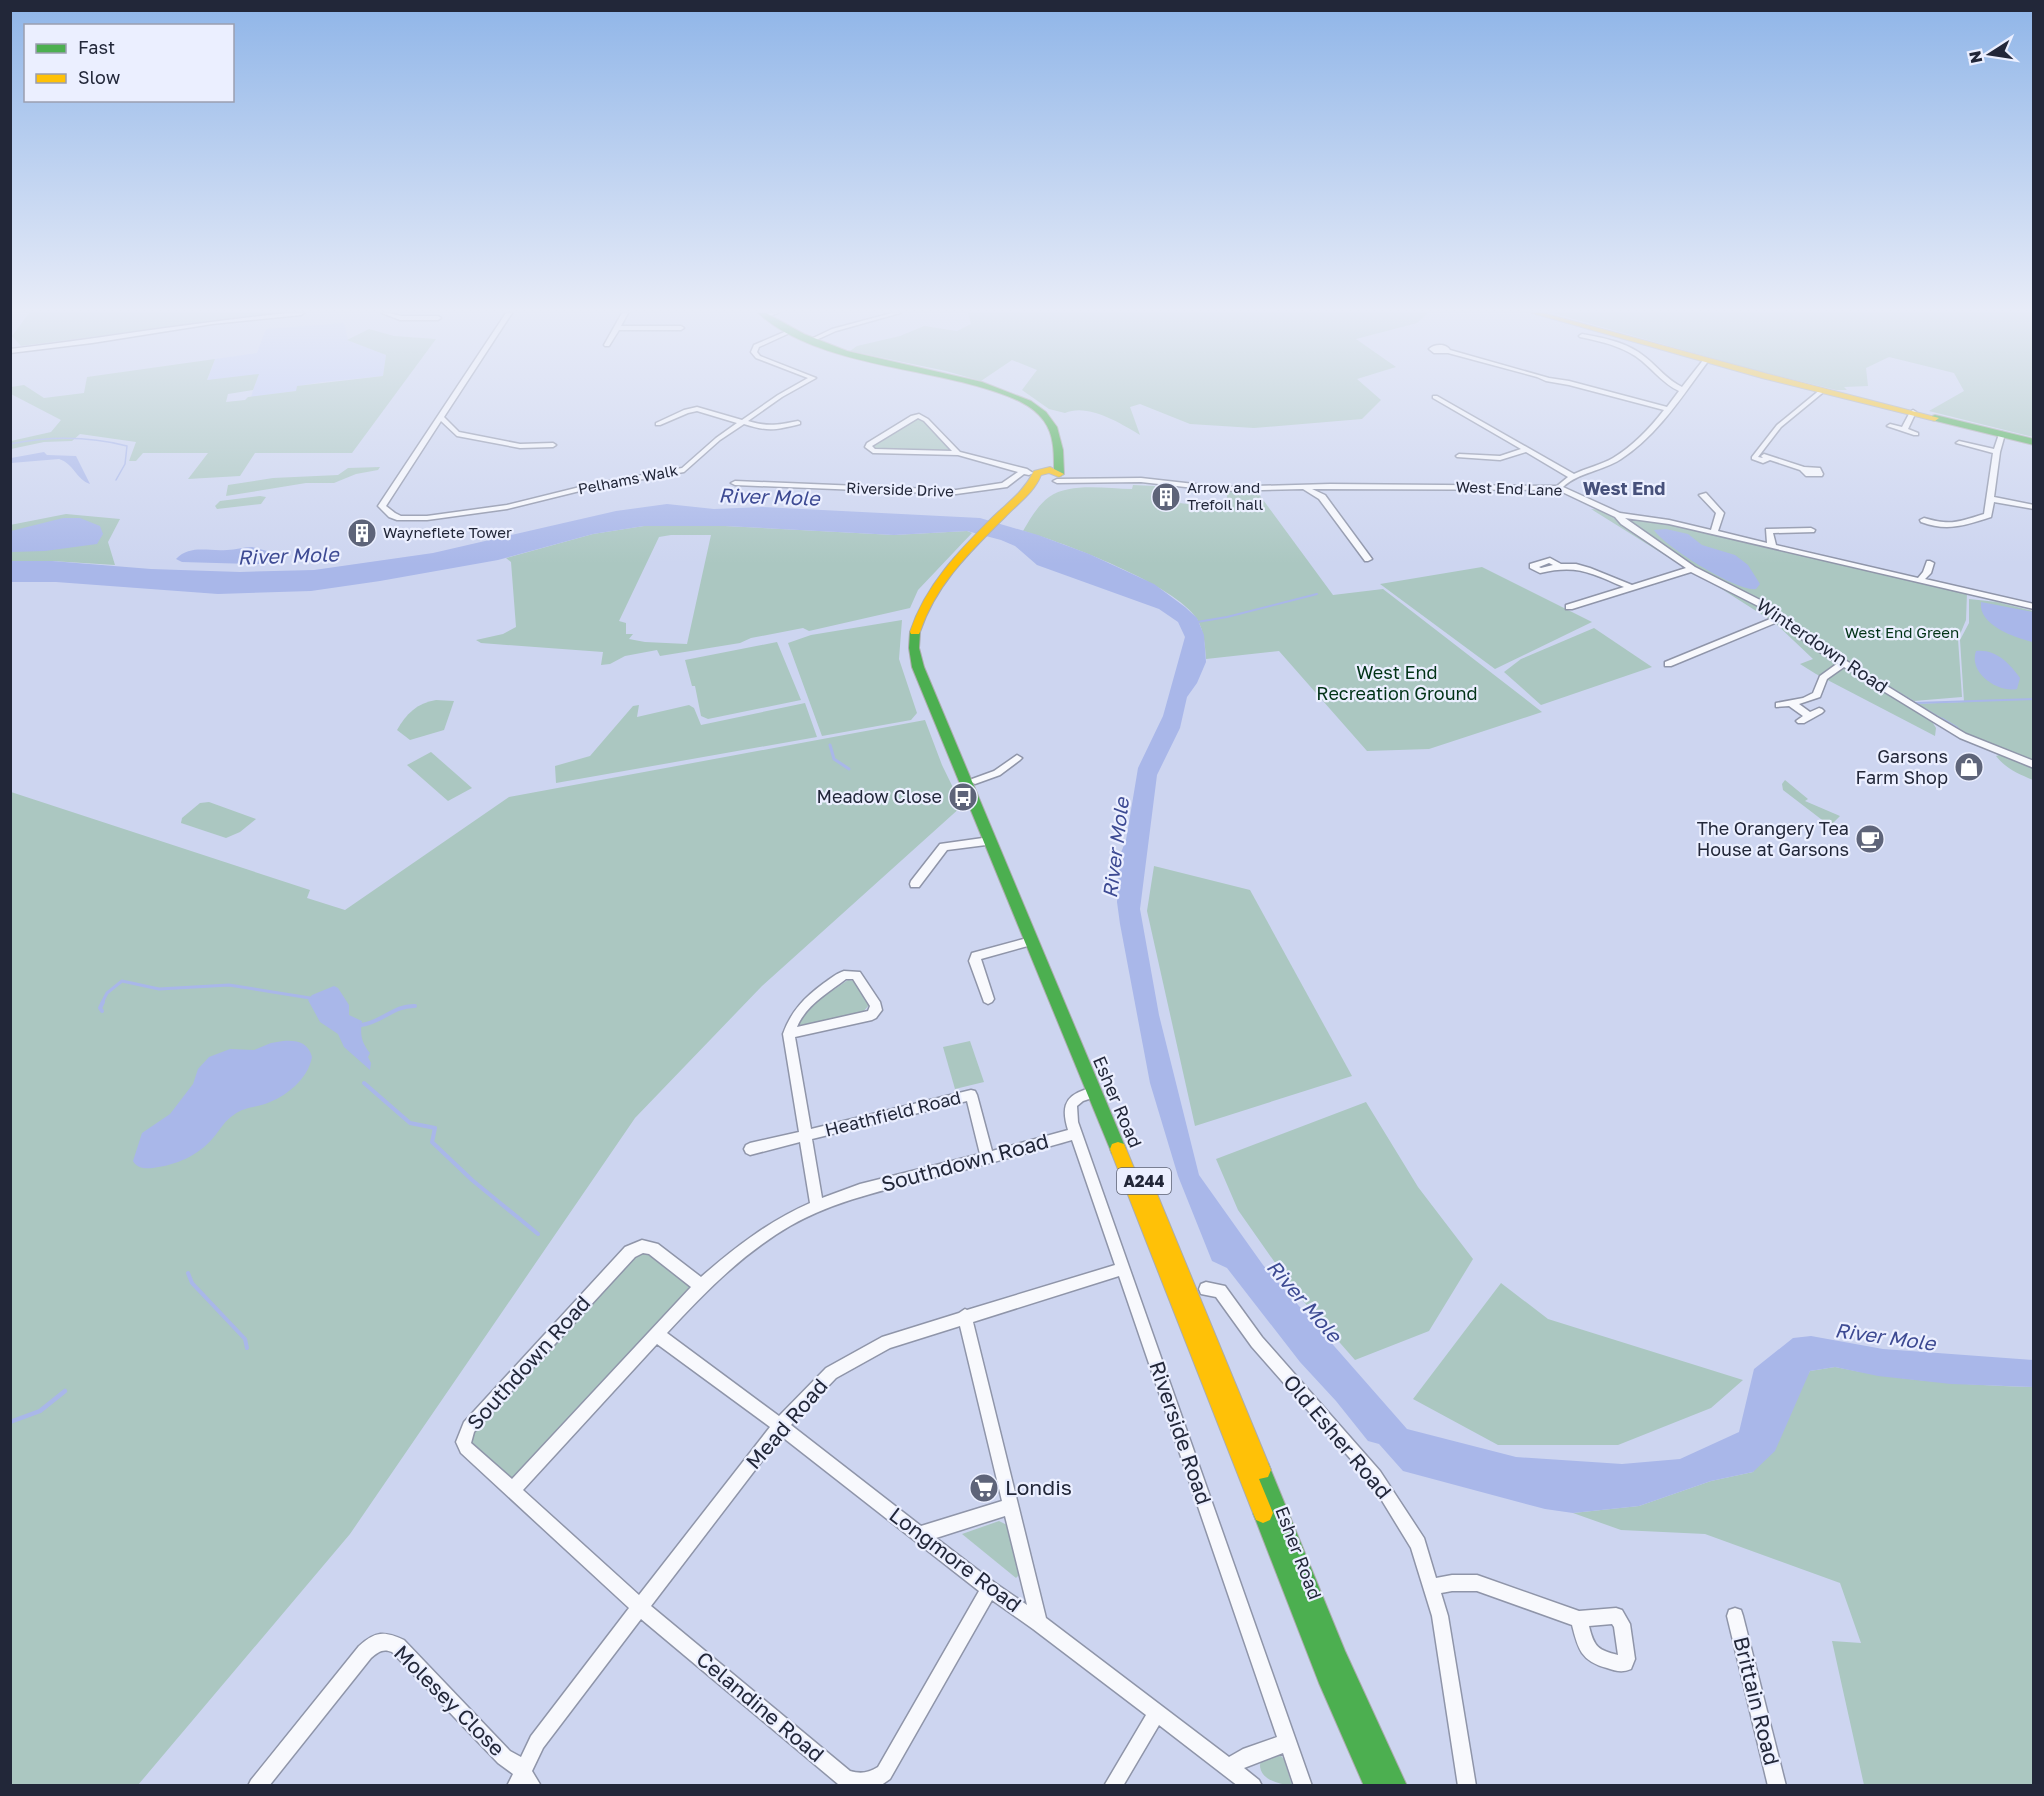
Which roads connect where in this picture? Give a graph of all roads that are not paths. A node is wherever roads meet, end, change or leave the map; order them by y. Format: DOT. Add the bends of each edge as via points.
graph roads {
  1 [pos="454,397"];
  2 [pos="779,397"];
  3 [pos="1016,397"];
  4 [pos="1436,397"];
  5 [pos="1622,397"];
  6 [pos="1677,397"];
  7 [pos="1815,397"];
  8 [pos="1851,397"];
  9 [pos="1668,409"];
  10 [pos="1912,412"];
  11 [pos="441,417"];
  12 [pos="744,421"];
  13 [pos="798,423"];
  14 [pos="658,424"];
  15 [pos="1890,426"];
  16 [pos="1904,430"];
  17 [pos="1916,434"];
  18 [pos="2002,434"];
  19 [pos="2034,442"];
  20 [pos="1959,443"];
  21 [pos="553,445"];
  22 [pos="1526,450"];
  23 [pos="1996,452"];
  24 [pos="958,453"];
  25 [pos="1459,456"];
  26 [pos="1804,469"];
  27 [pos="1047,474"];
  28 [pos="1574,477"];
  29 [pos="735,483"];
  30 [pos="1330,486"];
  31 [pos="1304,487"];
  32 [pos="1559,488"];
  33 [pos="1703,495"];
  34 [pos="1322,496"];
  35 [pos="1991,499"];
  36 [pos="2034,507"];
  37 [pos="1618,515"];
  38 [pos="1924,520"];
  39 [pos="1811,530"];
  40 [pos="1714,533"];
  41 [pos="977,543"];
  42 [pos="1772,546"];
  43 [pos="1368,559"];
  44 [pos="1930,563"];
  45 [pos="1557,564"];
  46 [pos="1692,569"];
  47 [pos="1920,580"];
  48 [pos="1632,588"];
  49 [pos="1569,607"];
  50 [pos="2034,607"];
  51 [pos="1782,617"];
  52 [pos="1844,663"];
  53 [pos="1668,664"];
  54 [pos="1791,703"];
  55 [pos="1779,705"];
  56 [pos="1819,711"];
  57 [pos="1017,758"];
  58 [pos="2034,765"];
  59 [pos="975,781"];
  60 [pos="990,841"];
  61 [pos="915,884"];
  62 [pos="1031,941"];
  63 [pos="988,999"];
  64 [pos="789,1034"];
  65 [pos="1094,1092"];
  66 [pos="1076,1133"];
  67 [pos="804,1136"];
  68 [pos="750,1149"];
  69 [pos="987,1159"];
  70 [pos="817,1206"];
  71 [pos="1122,1269"];
  72 [pos="700,1286"];
  73 [pos="1206,1289"];
  74 [pos="965,1316"];
  75 [pos="657,1335"];
  76 [pos="780,1426"];
  77 [pos="513,1490"];
  78 [pos="1012,1506"];
  79 [pos="919,1535"];
  80 [pos="1432,1587"];
  81 [pos="989,1589"];
  82 [pos="640,1606"];
  83 [pos="1735,1616"];
  84 [pos="1579,1619"];
  85 [pos="1039,1623"];
  86 [pos="1156,1714"];
  87 [pos="1288,1742"];
  88 [pos="1228,1768"];
  89 [pos="523,1782"];
  90 [pos="257,1785"];
  91 [pos="1113,1785"];
  92 [pos="1252,1785"];
  93 [pos="1303,1785"];
  94 [pos="1376,1785"];
  95 [pos="1396,1785"];
  96 [pos="1467,1785"];
  97 [pos="1777,1785"];
  1 -- 11 [label="street"];
  2 -- 12 [label="street, Pelhams Walk"];
  3 -- 27 [label="main road" via="1044,414 1055,433 1059,448"];
  4 -- 22 [label="street" via="1431,398"];
  5 -- 9 [label="street"];
  6 -- 9 [label="street"];
  7 -- 26 [label="street" via="1779,426 1760,453"];
  8 -- 10 [label="main road"];
  9 -- 28 [label="street" via="1631,449"];
  10 -- 16 [label="street"];
  10 -- 18 [label="main road"];
  11 -- 12 [label="street, Pelhams Walk" via="382,506 392,515 427,518 507,507 592,486 676,472 689,467"];
  11 -- 21 [label="street" via="457,434 520,446"];
  12 -- 13 [label="street" via="775,428"];
  12 -- 14 [label="street" via="697,409"];
  15 -- 16 [label="street"];
  16 -- 17 [label="street"];
  18 -- 19 [label="main road"];
  18 -- 23 [label="street"];
  20 -- 23 [label="street"];
  22 -- 25 [label="street" via="1500,458"];
  22 -- 28 [label="street"];
  23 -- 35 [label="street"];
  24 -- 24 [label="street" via="926,420 916,416 868,447 873,451"];
  24 -- 27 [label="street"];
  27 -- 29 [label="street, Riverside Drive" via="956,492"];
  27 -- 31 [label="street, West End Lane" via="1077,480 1141,480 1221,489"];
  27 -- 41 [label="main road, A244" via="1020,496"];
  28 -- 32 [label="street" via="1566,479"];
  30 -- 31 [label="street, West End Lane"];
  30 -- 32 [label="street, West End Lane"];
  30 -- 34 [label="street"];
  31 -- 34 [label="street"];
  32 -- 37 [label="street, West End Lane"];
  33 -- 40 [label="street" via="1720,513"];
  34 -- 43 [label="street"];
  35 -- 36 [label="street"];
  35 -- 38 [label="street" via="1988,515 1951,527"];
  37 -- 40 [label="street, West End Lane"];
  37 -- 46 [label="street, Winterdown Road"];
  39 -- 42 [label="street" via="1769,531"];
  40 -- 42 [label="street, West End Lane"];
  41 -- 59 [label="main road, Esher Road / A244" via="937,598 924,643 938,697"];
  41 -- 60 [label="main road, Esher Road / A244" via="947,571 921,611 914,648 924,685"];
  42 -- 47 [label="street, West End Lane"];
  44 -- 47 [label="street"];
  45 -- 48 [label="street" via="1592,570"];
  46 -- 48 [label="street"];
  46 -- 51 [label="street, Winterdown Road"];
  47 -- 50 [label="street, West End Lane"];
  48 -- 49 [label="street"];
  51 -- 52 [label="street, Winterdown Road" via="1816,646"];
  51 -- 53 [label="street"];
  52 -- 54 [label="street" via="1823,678 1817,695"];
  52 -- 58 [label="street, Winterdown Road" via="1963,736"];
  54 -- 55 [label="street"];
  54 -- 56 [label="street" via="1805,719"];
  57 -- 59 [label="street" via="998,773"];
  59 -- 95 [label="main road, Esher Road / A244" via="1191,1292 1336,1658"];
  60 -- 61 [label="street" via="944,847"];
  60 -- 62 [label="main road, Esher Road / A244"];
  62 -- 63 [label="street" via="976,956"];
  62 -- 65 [label="main road, Esher Road / A244"];
  64 -- 64 [label="street" via="872,1015 876,1005 856,975 844,975 808,1001 793,1020"];
  64 -- 67 [label="street"];
  65 -- 66 [label="street, Riverside Road" via="1071,1104"];
  65 -- 94 [label="main road, Esher Road / A244" via="1318,1653"];
  66 -- 69 [label="street, Southdown Road"];
  66 -- 71 [label="street, Riverside Road"];
  67 -- 68 [label="street, Heathfield Road"];
  67 -- 69 [label="street, Heathfield Road" via="971,1095"];
  67 -- 70 [label="street"];
  69 -- 70 [label="street, Southdown Road"];
  70 -- 72 [label="street, Southdown Road" via="755,1242"];
  71 -- 74 [label="street, Mead Road"];
  71 -- 87 [label="street, Riverside Road"];
  72 -- 75 [label="street, Southdown Road"];
  72 -- 77 [label="street, Southdown Road" via="653,1249 636,1248 485,1409 469,1427 463,1442"];
  73 -- 80 [label="street, Old Esher Road" via="1220,1291 1264,1350 1375,1476 1418,1544"];
  74 -- 76 [label="street, Mead Road" via="887,1342 831,1373"];
  74 -- 78 [label="street"];
  75 -- 76 [label="street, Longmore Road"];
  75 -- 77 [label="street, Southdown Road"];
  76 -- 79 [label="street, Longmore Road"];
  76 -- 82 [label="street, Mead Road"];
  77 -- 82 [label="street, Celandine Road"];
  78 -- 79 [label="street"];
  78 -- 85 [label="street"];
  79 -- 81 [label="street, Longmore Road"];
  80 -- 84 [label="street" via="1452,1582 1477,1583"];
  80 -- 96 [label="street, Old Esher Road" via="1447,1653"];
  81 -- 82 [label="street, Celandine Road" via="884,1773 872,1782 844,1778"];
  81 -- 85 [label="street, Longmore Road"];
  82 -- 89 [label="street, Mead Road" via="537,1743"];
  83 -- 97 [label="street, Brittain Road"];
  85 -- 86 [label="street, Longmore Road"];
  86 -- 88 [label="street, Longmore Road"];
  86 -- 91 [label="street"];
  87 -- 88 [label="street"];
  87 -- 93 [label="street, Riverside Road"];
  88 -- 92 [label="street, Longmore Road"];
  89 -- 90 [label="street, Molesey Close" via="517,1766 398,1646 387,1641 374,1644 365,1652"];
}
